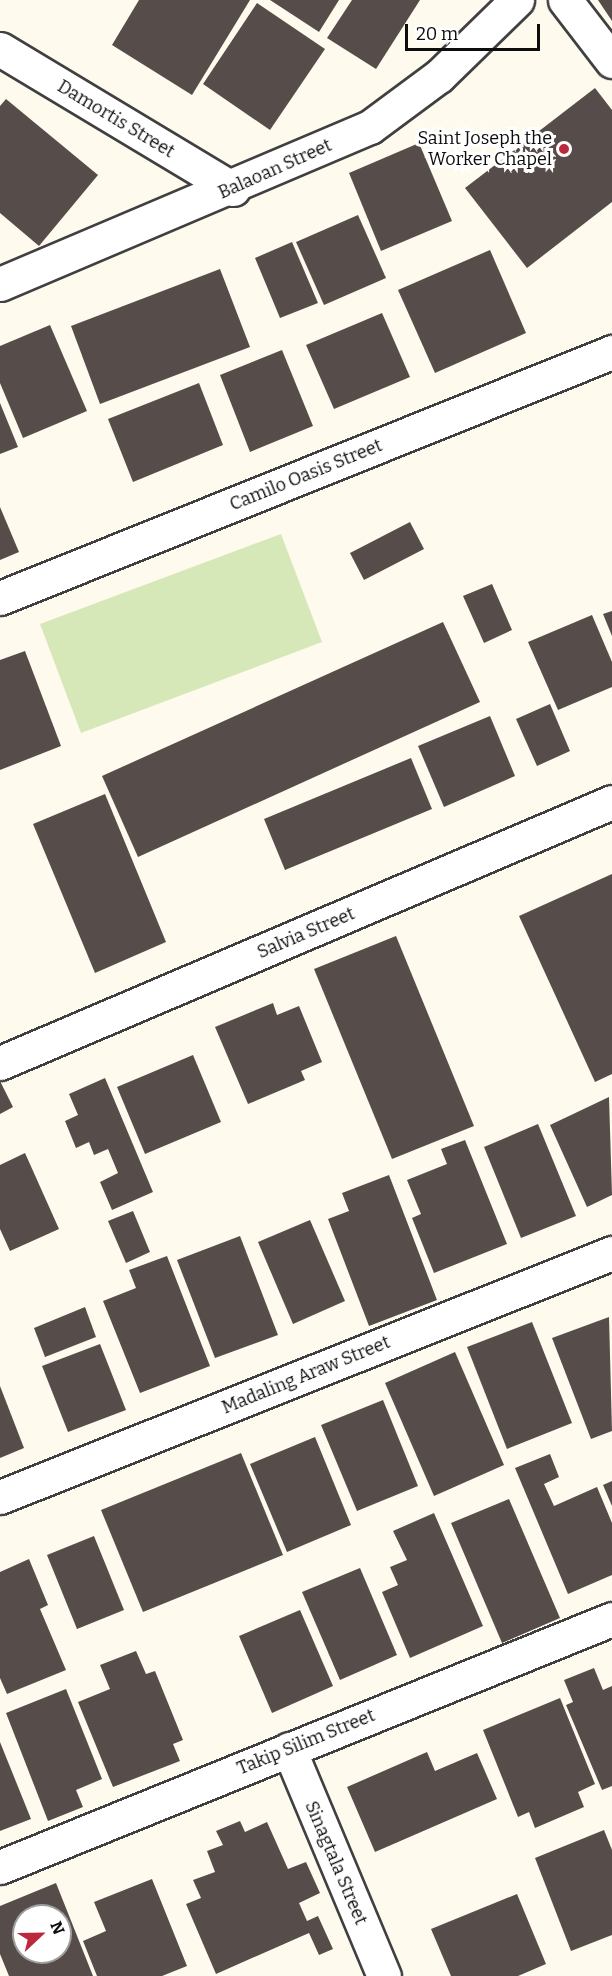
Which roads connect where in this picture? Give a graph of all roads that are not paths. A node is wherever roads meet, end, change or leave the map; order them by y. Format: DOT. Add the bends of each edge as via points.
graph roads {
  1 [pos="517,0"];
  2 [pos="565,0"];
  3 [pos="0,49"];
  4 [pos="612,61"];
  5 [pos="233,189"];
  6 [pos="0,284"];
  7 [pos="612,352"];
  8 [pos="0,598"];
  9 [pos="612,802"];
  10 [pos="0,1063"];
  11 [pos="612,1253"];
  12 [pos="0,1497"];
  13 [pos="612,1618"];
  14 [pos="289,1749"];
  15 [pos="0,1867"];
  16 [pos="384,1976"];
  1 -- 5 [label="street, Balaoan Street" via="439,76 370,127"];
  2 -- 4 [label="street"];
  3 -- 5 [label="street, Damortis Street"];
  5 -- 6 [label="street, Balaoan Street"];
  7 -- 8 [label="street, Camilo Oasis Street"];
  9 -- 10 [label="street, Salvia Street"];
  11 -- 12 [label="street, Madaling Araw Street"];
  13 -- 14 [label="street, Takip Silim Street"];
  14 -- 15 [label="street, Takip Silim Street"];
  14 -- 16 [label="street, Sinagtala Street"];
}
